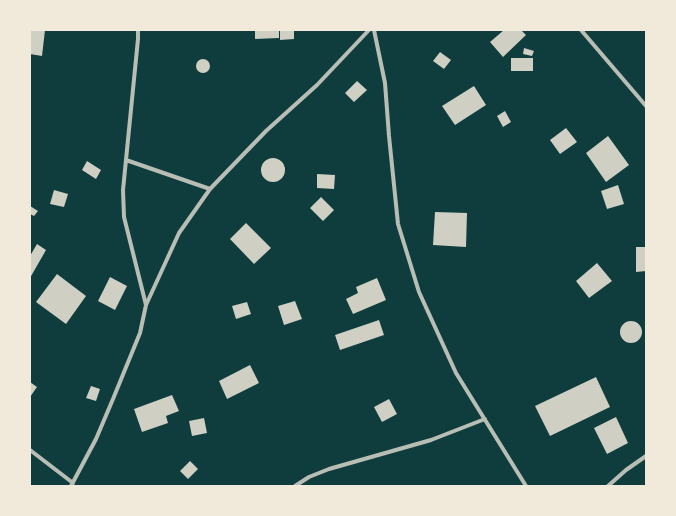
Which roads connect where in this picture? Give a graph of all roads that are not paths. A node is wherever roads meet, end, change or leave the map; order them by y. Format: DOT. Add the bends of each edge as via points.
graph roads {
  1 [pos="138,30"];
  2 [pos="368,30"];
  3 [pos="374,30"];
  4 [pos="581,30"];
  5 [pos="646,106"];
  6 [pos="126,160"];
  7 [pos="210,189"];
  8 [pos="146,305"];
  9 [pos="485,419"];
  10 [pos="30,450"];
  11 [pos="646,456"];
  12 [pos="72,484"];
  13 [pos="295,486"];
  14 [pos="526,486"];
  15 [pos="608,486"];
  1 -- 6 [label="street"];
  2 -- 7 [label="street" via="317,85"];
  3 -- 9 [label="street" via="385,83 398,224 419,292 456,373"];
  4 -- 5 [label="street"];
  6 -- 7 [label="street"];
  6 -- 8 [label="street" via="124,217"];
  7 -- 8 [label="street" via="178,232"];
  8 -- 12 [label="street" via="137,341 96,439"];
  9 -- 13 [label="street" via="431,440 329,469"];
  9 -- 14 [label="street"];
  10 -- 12 [label="street"];
  11 -- 15 [label="street"];
}
